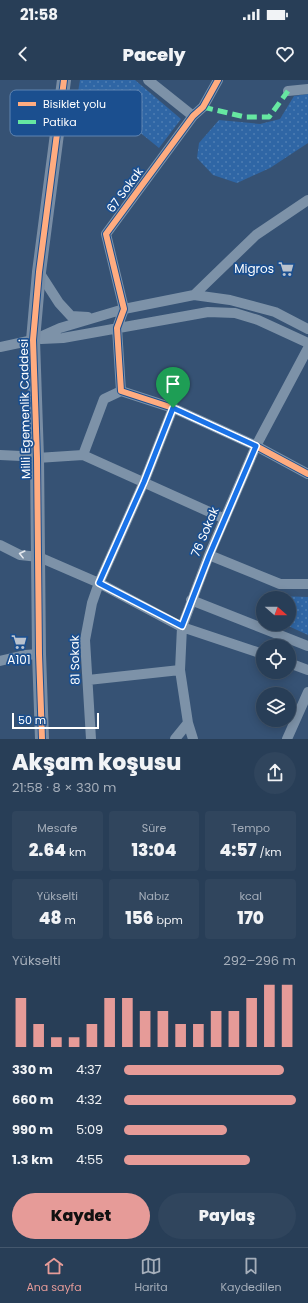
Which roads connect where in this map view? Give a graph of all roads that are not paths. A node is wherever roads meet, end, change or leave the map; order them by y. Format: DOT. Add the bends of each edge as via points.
graph roads {
  1 [pos="64,80"];
  2 [pos="148,80"];
  3 [pos="218,80"];
  4 [pos="308,89"];
  5 [pos="63,90"];
  6 [pos="288,91"];
  7 [pos="193,116"];
  8 [pos="57,136"];
  9 [pos="308,200"];
  10 [pos="39,272"];
  11 [pos="194,296"];
  12 [pos="124,309"];
  13 [pos="94,318"];
  14 [pos="117,328"];
  15 [pos="308,329"];
  16 [pos="33,340"];
  17 [pos="308,343"];
  18 [pos="0,347"];
  19 [pos="308,348"];
  20 [pos="121,391"];
  21 [pos="173,408"];
  22 [pos="256,446"];
  23 [pos="0,455"];
  24 [pos="83,455"];
  25 [pos="37,458"];
  26 [pos="308,474"];
  27 [pos="144,482"];
  28 [pos="225,518"];
  29 [pos="3,547"];
  30 [pos="209,556"];
  31 [pos="39,557"];
  32 [pos="99,583"];
  33 [pos="308,584"];
  34 [pos="191,600"];
  35 [pos="182,626"];
  36 [pos="308,646"];
  37 [pos="256,652"];
  38 [pos="39,654"];
  39 [pos="0,661"];
  40 [pos="296,666"];
  41 [pos="180,670"];
  42 [pos="308,670"];
  43 [pos="88,680"];
  44 [pos="308,692"];
  45 [pos="188,723"];
  46 [pos="42,739"];
  47 [pos="91,739"];
  48 [pos="175,739"];
  49 [pos="193,739"];
  50 [pos="286,739"];
  1 -- 5 [label="street, Milli Egemenlik Caddesi"];
  2 -- 7 [label="street"];
  3 -- 7 [label="street, 67 Sokak" via="203,107"];
  4 -- 6 [label="street"];
  7 -- 12 [label="street, 67 Sokak" via="106,234"];
  8 -- 10 [label="street, Milli Egemenlik Caddesi"];
  9 -- 11 [label="street" via="256,234"];
  10 -- 13 [label="street" via="71,316"];
  10 -- 16 [label="street, Milli Egemenlik Caddesi"];
  11 -- 12 [label="street"];
  11 -- 15 [label="street" via="230,300 275,312"];
  12 -- 13 [label="street"];
  12 -- 14 [label="street"];
  13 -- 16 [label="street" via="60,328"];
  14 -- 16 [label="street" via="63,338"];
  14 -- 17 [label="street" via="208,312 235,313 258,320"];
  14 -- 20 [label="street"];
  16 -- 18 [label="street"];
  16 -- 25 [label="street, Milli Egemenlik Caddesi"];
  19 -- 22 [label="street, 76 Sokak"];
  20 -- 21 [label="street"];
  20 -- 24 [label="street" via="104,399"];
  21 -- 22 [label="street"];
  21 -- 27 [label="street, 81 Sokak"];
  22 -- 26 [label="street"];
  22 -- 28 [label="street, 76 Sokak"];
  23 -- 25 [label="street"];
  24 -- 25 [label="street"];
  24 -- 27 [label="street"];
  25 -- 31 [label="street, Milli Egemenlik Caddesi"];
  27 -- 28 [label="street"];
  27 -- 32 [label="street, 81 Sokak"];
  28 -- 30 [label="street, 76 Sokak"];
  31 -- 29 [label="street, one-way" via="20,555"];
  30 -- 33 [label="street" via="280,584"];
  30 -- 34 [label="street, 76 Sokak"];
  31 -- 32 [label="street"];
  31 -- 38 [label="street, Milli Egemenlik Caddesi"];
  32 -- 35 [label="street"];
  32 -- 43 [label="street, 81 Sokak" via="92,603 85,640"];
  34 -- 35 [label="street, 76 Sokak"];
  34 -- 36 [label="street"];
  35 -- 37 [label="street"];
  35 -- 41 [label="street, 76 Sokak"];
  38 -- 39 [label="street"];
  38 -- 46 [label="street, Milli Egemenlik Caddesi"];
  40 -- 42 [label="street"];
  41 -- 43 [label="street"];
  41 -- 45 [label="street, 76 Sokak"];
  43 -- 47 [label="street, 81 Sokak"];
  44 -- 50 [label="street"];
  45 -- 48 [label="street"];
  45 -- 49 [label="street, 76 Sokak"];
}
